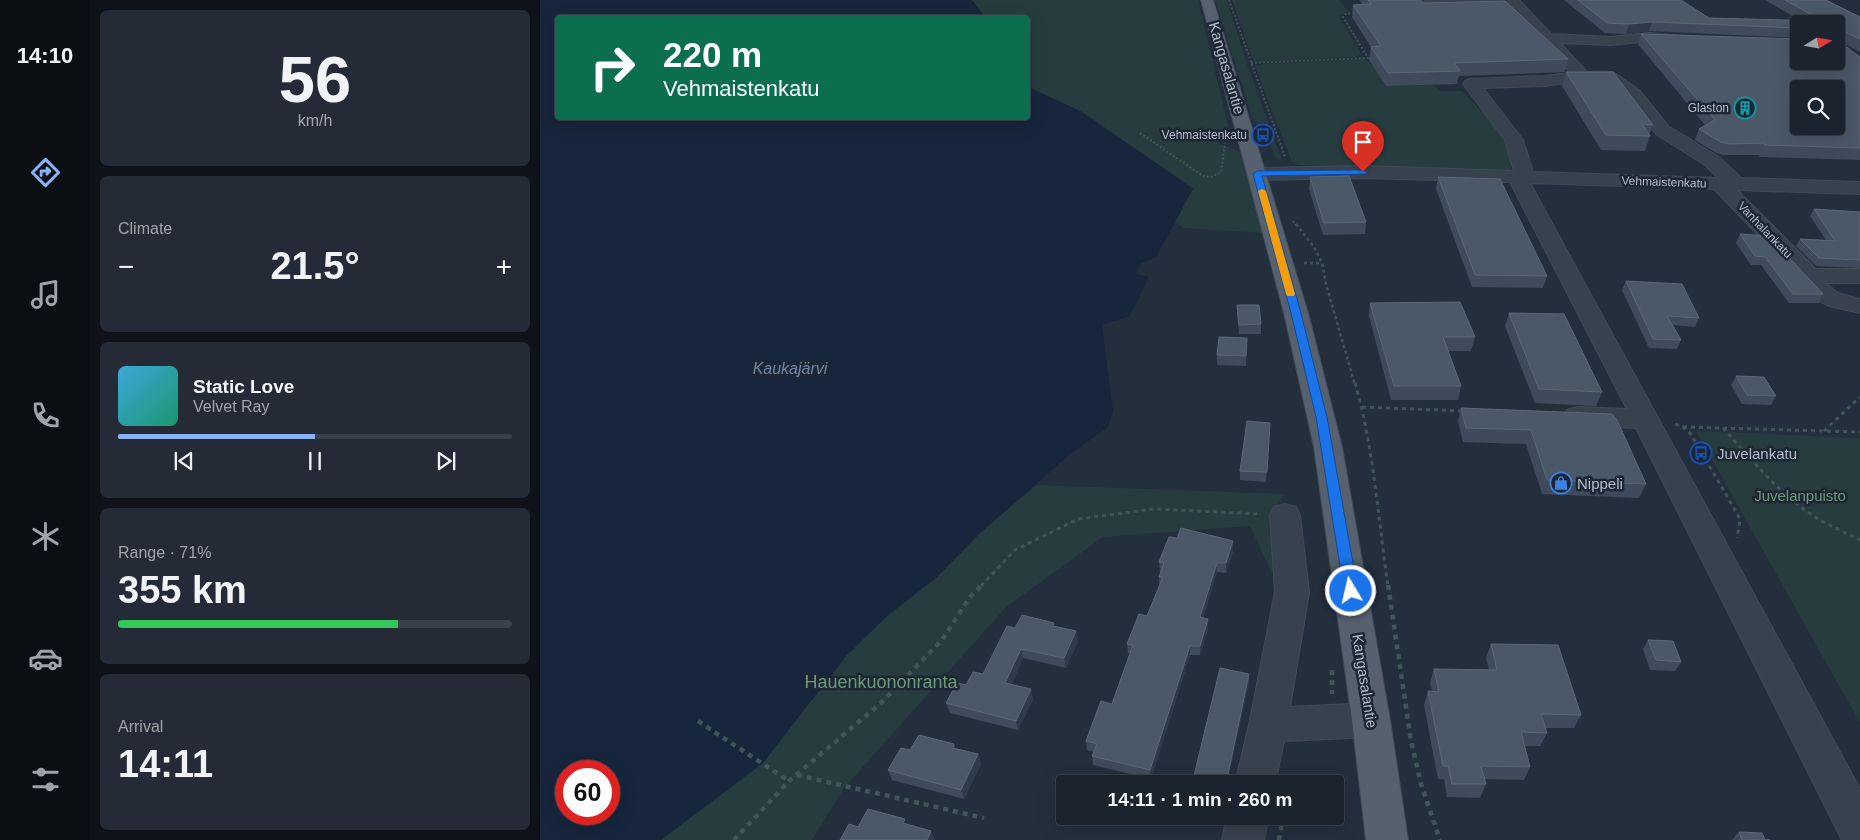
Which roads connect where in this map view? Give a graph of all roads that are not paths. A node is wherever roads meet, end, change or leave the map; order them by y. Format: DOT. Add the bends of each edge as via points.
graph roads {
  1 [pos="1207,0"];
  2 [pos="1422,0"];
  3 [pos="1513,0"];
  4 [pos="1547,38"];
  5 [pos="1696,39"];
  6 [pos="1582,76"];
  7 [pos="1257,174"];
  8 [pos="1521,177"];
  9 [pos="1728,184"];
  10 [pos="1860,188"];
  11 [pos="1810,276"];
  12 [pos="1860,276"];
  13 [pos="1860,306"];
  14 [pos="1551,414"];
  15 [pos="1645,419"];
  16 [pos="1284,515"];
  17 [pos="1371,720"];
  18 [pos="1268,726"];
  19 [pos="1257,775"];
  20 [pos="1246,825"];
  21 [pos="1860,831"];
  22 [pos="1243,840"];
  23 [pos="1387,840"];
  1 -- 7 [label="main road, Kangasalantie"];
  2 -- 3 [label="street"];
  3 -- 4 [label="street"];
  4 -- 5 [label="street" via="1612,41"];
  4 -- 6 [label="street"];
  6 -- 8 [label="street, Vanhalankatu" via="1471,84 1514,140"];
  6 -- 9 [label="street, Vanhalankatu" via="1608,75 1633,93 1662,130 1712,161"];
  7 -- 8 [label="street, Vehmaistenkatu" via="1363,172"];
  7 -- 17 [label="main road, Kangasalantie" via="1311,370 1328,447"];
  8 -- 9 [label="street, Vehmaistenkatu"];
  8 -- 15 [label="street"];
  9 -- 10 [label="street, Vehmaistenkatu"];
  9 -- 11 [label="street, Vanhalankatu"];
  11 -- 12 [label="street"];
  11 -- 13 [label="street, Vanhalankatu" via="1814,287 1823,294"];
  14 -- 15 [label="street"];
  15 -- 21 [label="street"];
  16 -- 18 [label="street" via="1292,592"];
  17 -- 18 [label="street"];
  17 -- 23 [label="main road, Kangasalantie"];
  18 -- 19 [label="street"];
  20 -- 22 [label="street"];
}
